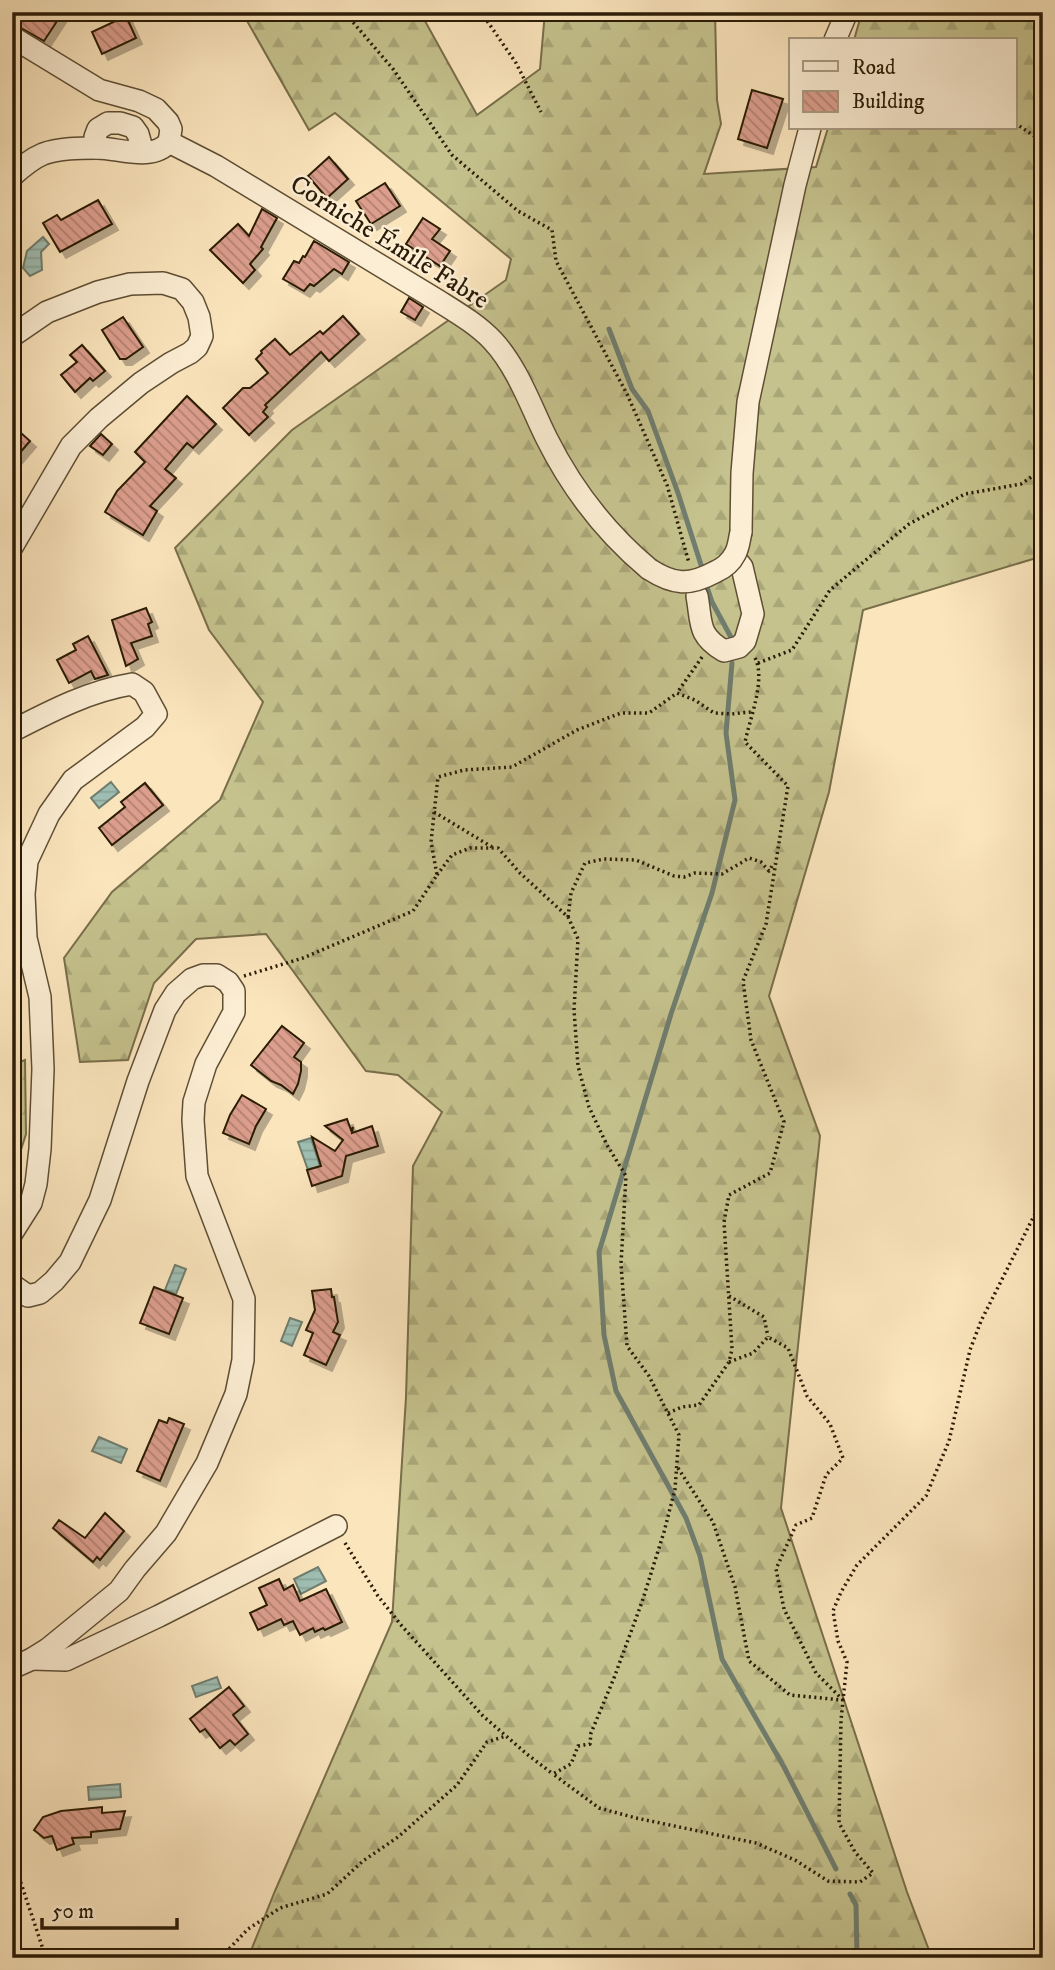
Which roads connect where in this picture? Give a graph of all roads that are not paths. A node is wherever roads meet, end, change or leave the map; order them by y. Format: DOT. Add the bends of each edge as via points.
graph roads {
  1 [pos="847,12"];
  2 [pos="12,37"];
  3 [pos="836,38"];
  4 [pos="809,130"];
  5 [pos="169,142"];
  6 [pos="12,176"];
  7 [pos="12,336"];
  8 [pos="12,547"];
  9 [pos="734,557"];
  10 [pos="696,596"];
  11 [pos="12,731"];
  12 [pos="12,1233"];
  13 [pos="12,1285"];
  14 [pos="336,1526"];
  15 [pos="32,1659"];
  16 [pos="12,1668"];
  1 -- 3 [label="street"];
  2 -- 5 [label="street" via="99,90 156,109 171,129"];
  4 -- 9 [label="street, bridge" via="748,402 741,533"];
  5 -- 6 [label="street" via="158,150 143,152 97,148 45,153"];
  5 -- 9 [label="street, Corniche Émile Fabre, bridge" via="437,300 493,342 513,369 568,478 627,551 649,569 662,578 691,582 721,569"];
  7 -- 8 [label="street" via="47,312 98,292 130,284 163,283 182,289 193,302 202,336 190,353 141,383 71,446"];
  9 -- 10 [label="street" via="742,567 753,614 739,647 724,651 706,638"];
  11 -- 12 [label="street" via="68,703 132,684 144,692 156,714 73,780 49,814 27,862 26,938 40,997 40,1149 31,1203"];
  13 -- 15 [label="street" via="28,1296 40,1293 69,1262 100,1200 138,1081 176,993 203,975 217,975 228,982 234,991 234,1012 206,1064 193,1120 197,1176 244,1299 243,1360 236,1394 206,1463 166,1533 119,1591"];
  14 -- 15 [label="street" via="66,1660"];
  15 -- 16 [label="street"];
}
